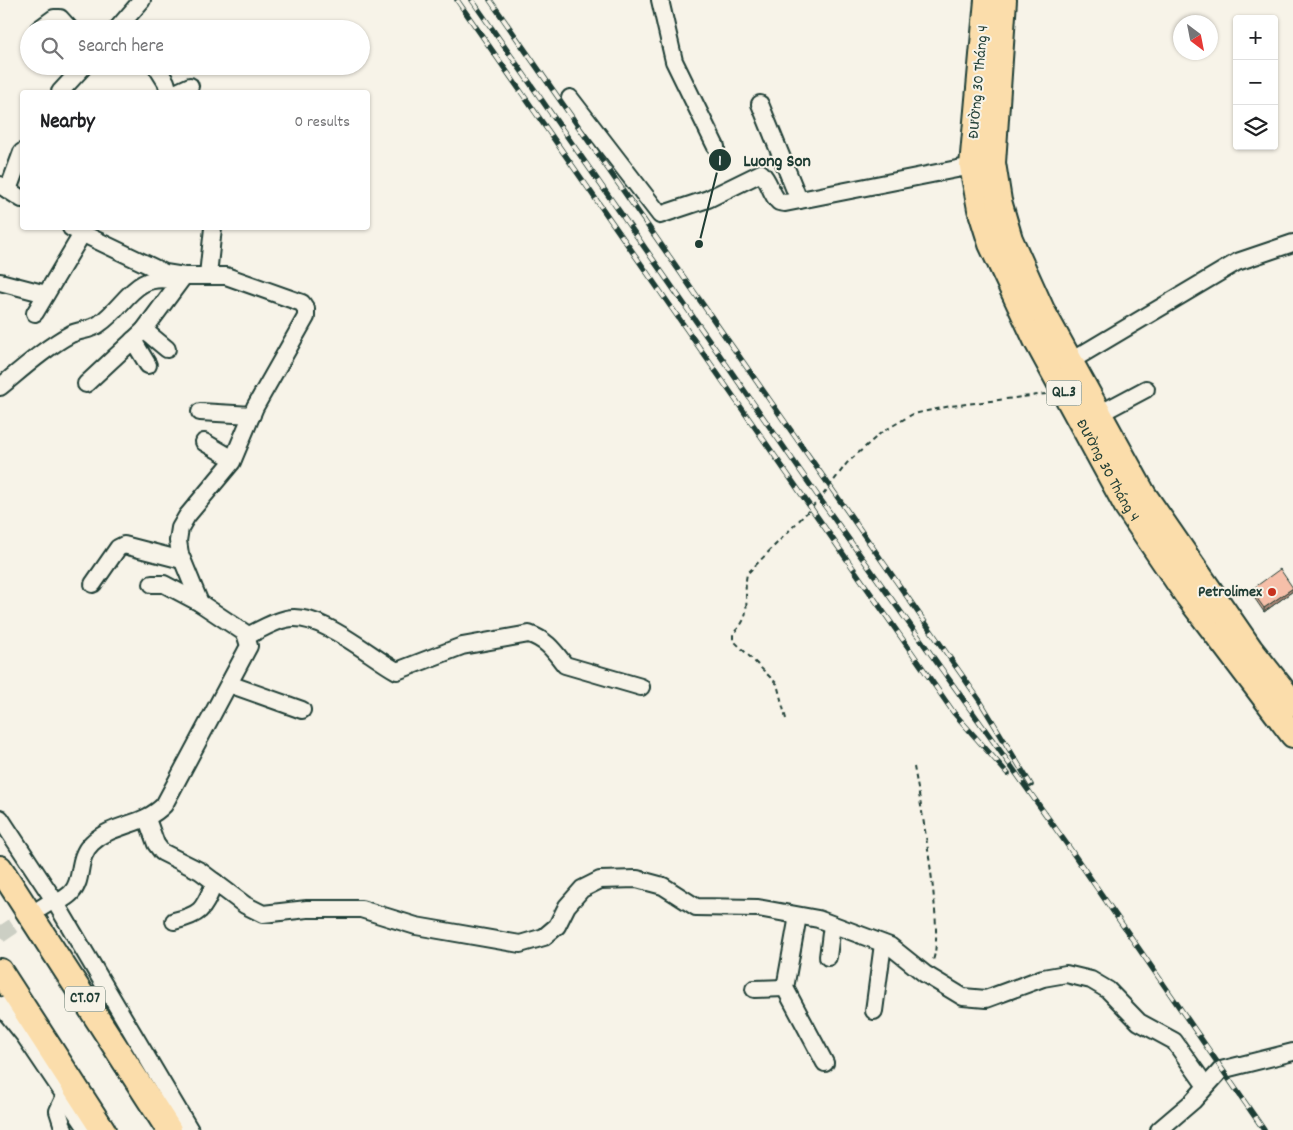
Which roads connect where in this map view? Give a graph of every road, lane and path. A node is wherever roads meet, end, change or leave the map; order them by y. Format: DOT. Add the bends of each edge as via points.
graph roads {
  1 [pos="660,0"];
  2 [pos="987,0"];
  3 [pos="1004,0"];
  4 [pos="137,2"];
  5 [pos="125,20"];
  6 [pos="76,75"];
  7 [pos="162,75"];
  8 [pos="62,90"];
  9 [pos="168,90"];
  10 [pos="570,98"];
  11 [pos="760,104"];
  12 [pos="716,147"];
  13 [pos="20,156"];
  14 [pos="983,164"];
  15 [pos="4,188"];
  16 [pos="20,198"];
  17 [pos="798,200"];
  18 [pos="213,230"];
  19 [pos="76,231"];
  20 [pos="1293,243"];
  21 [pos="208,275"];
  22 [pos="182,279"];
  23 [pos="0,282"];
  24 [pos="46,294"];
  25 [pos="35,313"];
  26 [pos="138,335"];
  27 [pos="167,349"];
  28 [pos="1069,362"];
  29 [pos="148,365"];
  30 [pos="86,384"];
  31 [pos="0,387"];
  32 [pos="1146,390"];
  33 [pos="1064,392"];
  34 [pos="200,412"];
  35 [pos="1099,414"];
  36 [pos="252,415"];
  37 [pos="204,442"];
  38 [pos="233,459"];
  39 [pos="182,560"];
  40 [pos="93,584"];
  41 [pos="152,584"];
  42 [pos="200,603"];
  43 [pos="247,636"];
  44 [pos="1244,655"];
  45 [pos="229,684"];
  46 [pos="641,687"];
  47 [pos="1293,703"];
  48 [pos="302,710"];
  49 [pos="786,719"];
  50 [pos="1293,735"];
  51 [pos="914,767"];
  52 [pos="0,818"];
  53 [pos="147,819"];
  54 [pos="0,868"];
  55 [pos="215,882"];
  56 [pos="50,904"];
  57 [pos="798,916"];
  58 [pos="174,921"];
  59 [pos="832,924"];
  60 [pos="883,944"];
  61 [pos="828,957"];
  62 [pos="0,971"];
  63 [pos="925,974"];
  64 [pos="785,988"];
  65 [pos="754,989"];
  66 [pos="0,1005"];
  67 [pos="874,1011"];
  68 [pos="1293,1052"];
  69 [pos="825,1063"];
  70 [pos="1206,1086"];
  71 [pos="65,1096"];
  72 [pos="64,1130"];
  73 [pos="88,1130"];
  74 [pos="103,1130"];
  75 [pos="169,1130"];
  76 [pos="190,1130"];
  77 [pos="1159,1130"];
  1 -- 12 [label="street" via="674,61"];
  2 -- 14 [label="highway, Đường 30 Tháng 4 / QL.3"];
  3 -- 14 [label="highway, Đường 30 Tháng 4 / QL.3"];
  4 -- 5 [label="street"];
  6 -- 8 [label="street"];
  7 -- 9 [label="street"];
  10 -- 17 [label="street" via="660,215 708,199 761,173 778,202"];
  11 -- 17 [label="street"];
  13 -- 15 [label="street"];
  14 -- 17 [label="street"];
  14 -- 28 [label="highway, Đường 30 Tháng 4 / QL.3" via="999,201 1010,239"];
  14 -- 33 [label="highway, Đường 30 Tháng 4 / QL.3" via="980,209 991,244"];
  15 -- 16 [label="street"];
  18 -- 21 [label="street"];
  19 -- 22 [label="street"];
  19 -- 24 [label="street"];
  20 -- 28 [label="street" via="1237,262"];
  21 -- 22 [label="street"];
  21 -- 36 [label="street" via="226,276 302,303 306,309 306,317"];
  22 -- 26 [label="street"];
  22 -- 31 [label="street" via="163,278 135,288 100,324 72,333"];
  23 -- 24 [label="street"];
  24 -- 25 [label="street"];
  26 -- 27 [label="street"];
  26 -- 29 [label="street"];
  26 -- 30 [label="street"];
  28 -- 35 [label="highway, Đường 30 Tháng 4 / QL.3"];
  32 -- 35 [label="street"];
  33 -- 44 [label="highway, Đường 30 Tháng 4 / QL.3" via="1127,507 1186,594"];
  33 -- 49 [label="path" via="913,414 882,432 847,463 820,500 747,574 747,615 732,633 733,640 776,684"];
  34 -- 36 [label="street"];
  35 -- 44 [label="highway, Đường 30 Tháng 4 / QL.3" via="1144,495"];
  36 -- 38 [label="street"];
  37 -- 38 [label="street"];
  38 -- 39 [label="street" via="180,528 178,541"];
  39 -- 40 [label="street" via="124,545 118,548"];
  39 -- 42 [label="street"];
  41 -- 42 [label="street" via="164,584"];
  42 -- 43 [label="street"];
  43 -- 45 [label="street" via="249,646"];
  43 -- 46 [label="street" via="274,622 302,618 338,632 397,671 462,646 529,634 540,637 557,652 565,665"];
  44 -- 47 [label="highway, Đường 30 Tháng 4 / QL.3"];
  44 -- 50 [label="highway, Đường 30 Tháng 4 / QL.3"];
  45 -- 48 [label="street"];
  45 -- 53 [label="street" via="164,805"];
  51 -- 63 [label="path" via="937,929 936,957"];
  52 -- 56 [label="street"];
  53 -- 55 [label="street" via="162,852"];
  53 -- 56 [label="street" via="110,831 93,842 82,855 72,892"];
  54 -- 75 [label="highway, CT.07"];
  55 -- 57 [label="street" via="245,906 263,914 307,909 361,909 416,926 520,944 544,937 557,926 567,906 582,889 600,880 637,879 663,886 696,907 758,908"];
  55 -- 58 [label="street" via="204,909"];
  56 -- 76 [label="street"];
  57 -- 59 [label="street"];
  57 -- 64 [label="street"];
  59 -- 60 [label="street"];
  59 -- 61 [label="street"];
  60 -- 63 [label="street"];
  60 -- 67 [label="street"];
  62 -- 74 [label="highway"];
  63 -- 70 [label="street" via="962,997 986,999 1042,978 1066,974 1091,980 1108,990 1139,1022 1174,1041"];
  64 -- 65 [label="street"];
  64 -- 69 [label="street"];
  66 -- 71 [label="street"];
  68 -- 70 [label="street" via="1221,1070"];
  70 -- 77 [label="street"];
  71 -- 72 [label="street" via="58,1111"];
  71 -- 73 [label="street"];
}
